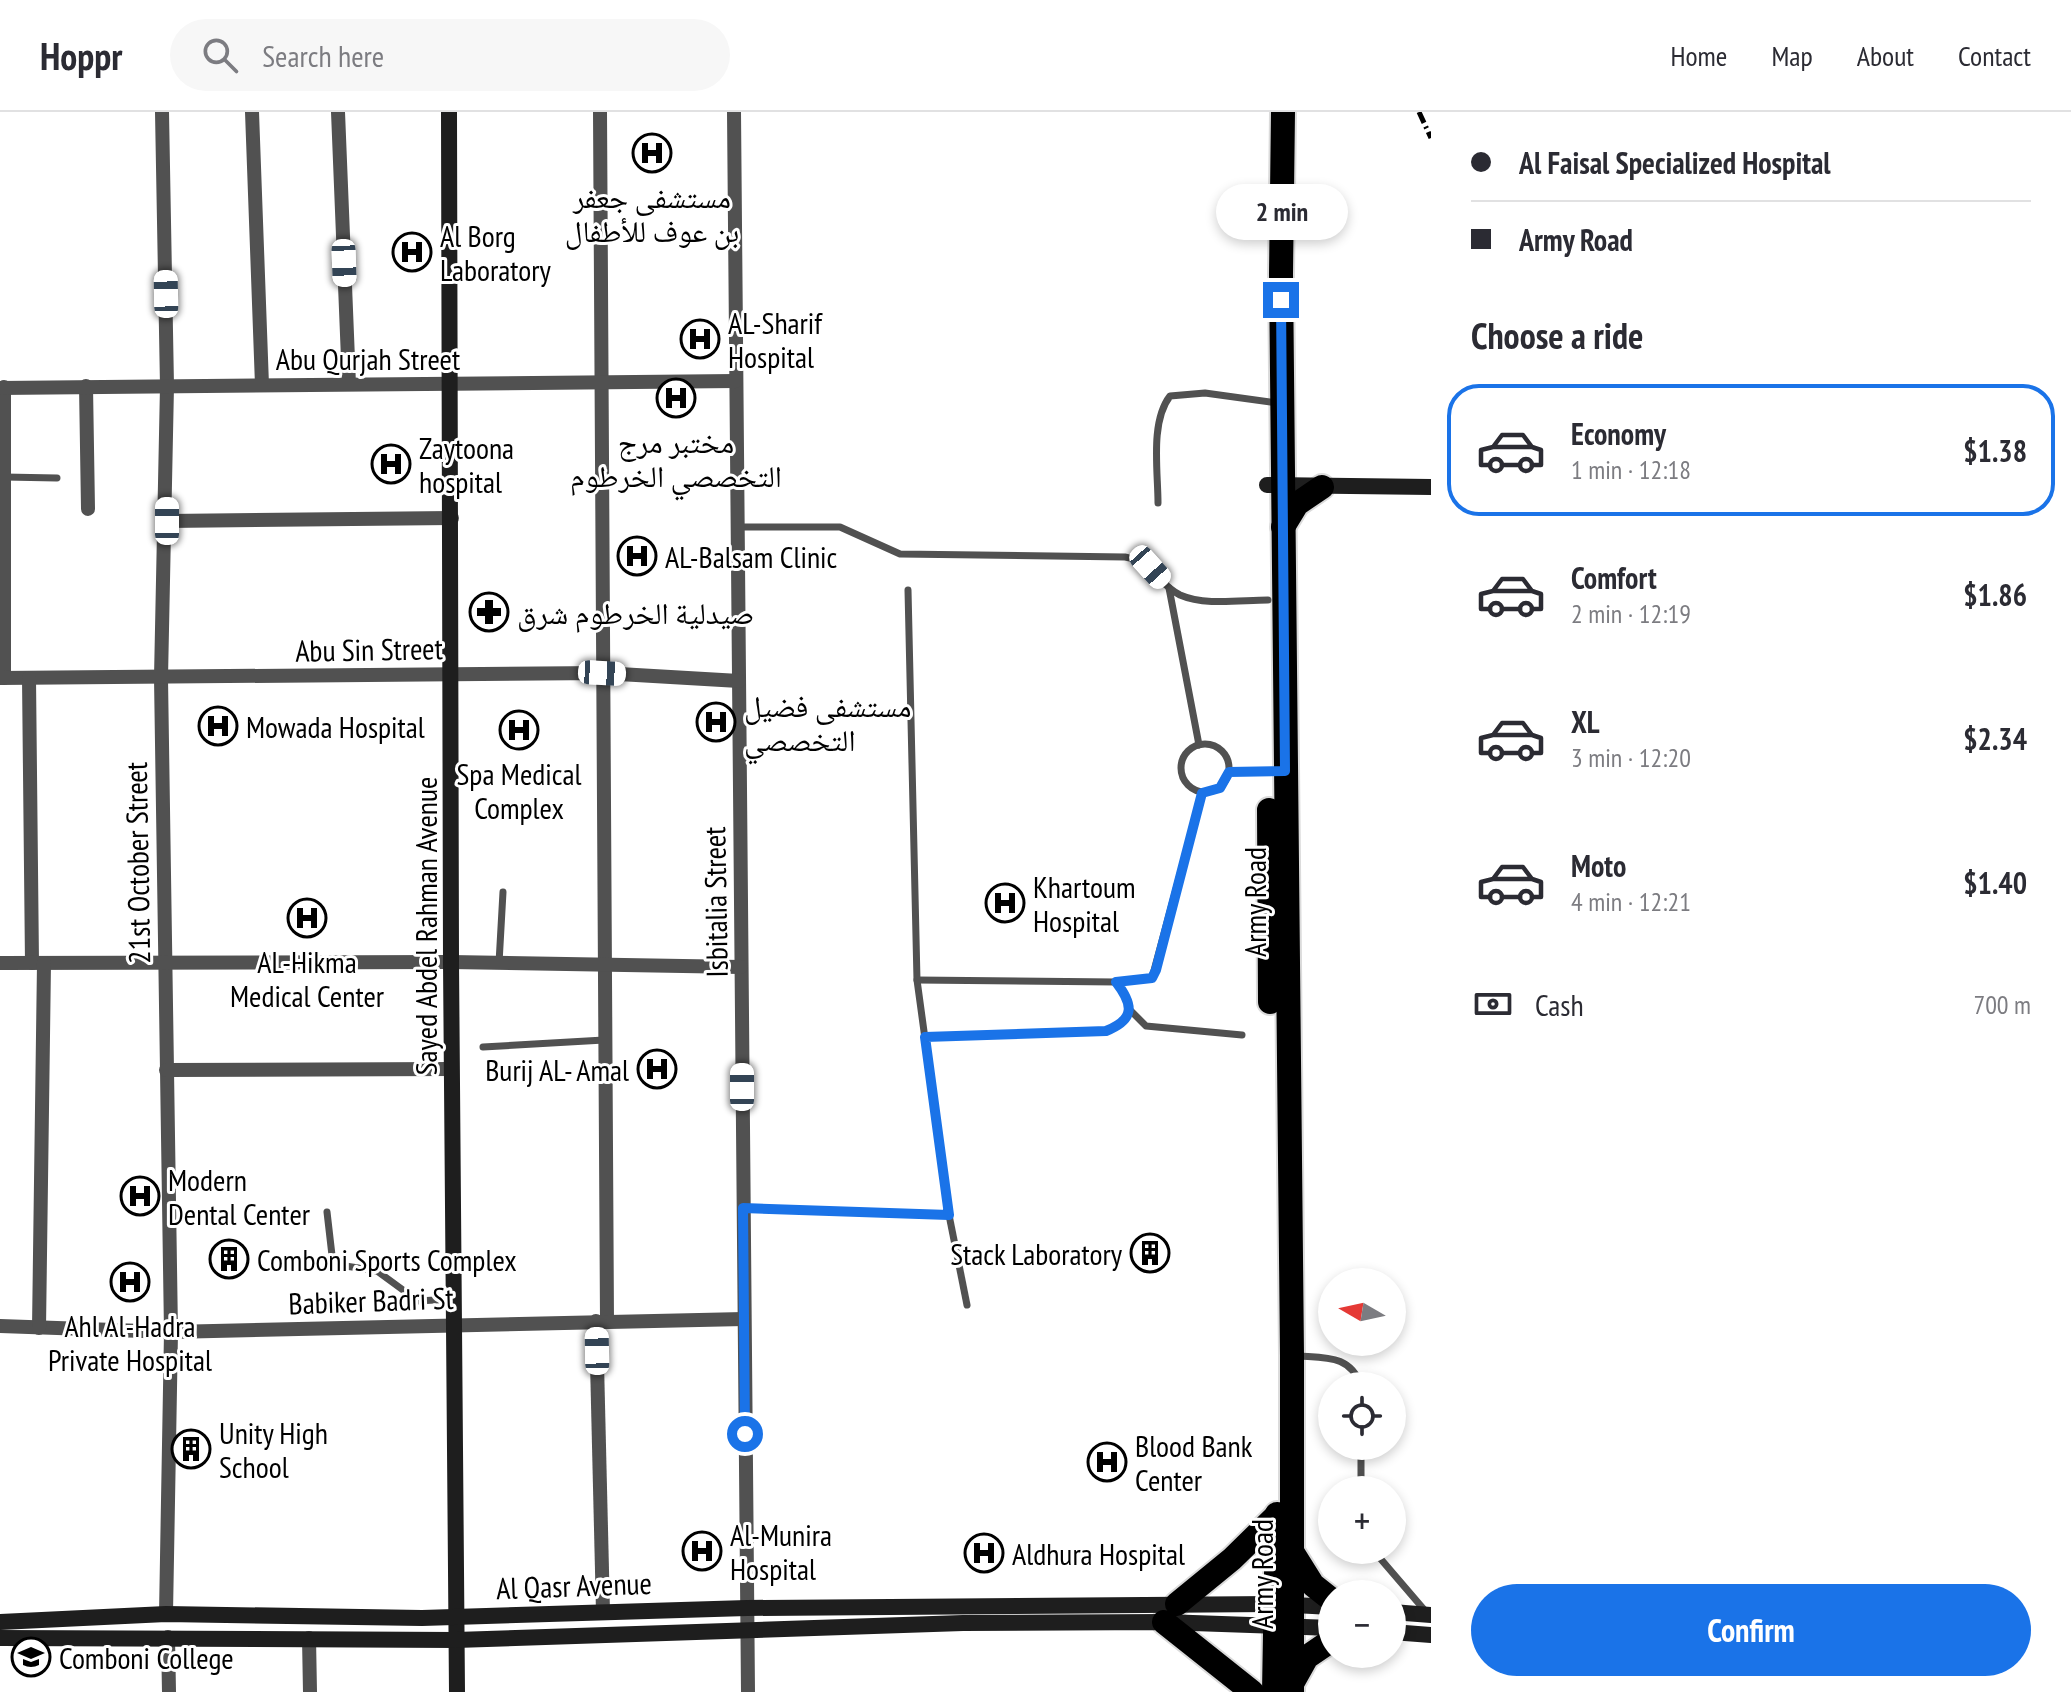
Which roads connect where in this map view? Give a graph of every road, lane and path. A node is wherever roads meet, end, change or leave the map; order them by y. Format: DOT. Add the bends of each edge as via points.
graph roads {
  1 [pos="162,112"];
  2 [pos="252,112"];
  3 [pos="338,112"];
  4 [pos="449,112"];
  5 [pos="600,112"];
  6 [pos="734,112"];
  7 [pos="1267,112"];
  8 [pos="1283,112"];
  9 [pos="1290,112"];
  10 [pos="1281,142"];
  11 [pos="736,381"];
  12 [pos="601,382"];
  13 [pos="452,383"];
  14 [pos="349,384"];
  15 [pos="262,385"];
  16 [pos="86,386"];
  17 [pos="167,386"];
  18 [pos="2,388"];
  19 [pos="1275,402"];
  20 [pos="1283,457"];
  21 [pos="4,477"];
  22 [pos="57,478"];
  23 [pos="1275,485"];
  24 [pos="1322,487"];
  25 [pos="1431,487"];
  26 [pos="1158,503"];
  27 [pos="88,509"];
  28 [pos="452,518"];
  29 [pos="167,521"];
  30 [pos="738,527"];
  31 [pos="1283,528"];
  32 [pos="1169,588"];
  33 [pos="908,590"];
  34 [pos="1268,600"];
  35 [pos="602,673"];
  36 [pos="453,675"];
  37 [pos="2,678"];
  38 [pos="29,678"];
  39 [pos="161,678"];
  40 [pos="739,681"];
  41 [pos="1199,745"];
  42 [pos="1277,771"];
  43 [pos="1229,772"];
  44 [pos="1202,793"];
  45 [pos="503,892"];
  46 [pos="451,962"];
  47 [pos="0,963"];
  48 [pos="38,963"];
  49 [pos="499,963"];
  50 [pos="165,964"];
  51 [pos="604,965"];
  52 [pos="741,967"];
  53 [pos="917,980"];
  54 [pos="1116,982"];
  55 [pos="1129,1009"];
  56 [pos="1242,1035"];
  57 [pos="925,1037"];
  58 [pos="604,1040"];
  59 [pos="483,1047"];
  60 [pos="452,1069"];
  61 [pos="166,1070"];
  62 [pos="1281,1196"];
  63 [pos="743,1208"];
  64 [pos="327,1212"];
  65 [pos="949,1215"];
  66 [pos="455,1299"];
  67 [pos="967,1305"];
  68 [pos="744,1319"];
  69 [pos="602,1321"];
  70 [pos="455,1324"];
  71 [pos="0,1326"];
  72 [pos="39,1328"];
  73 [pos="171,1332"];
  74 [pos="1292,1355"];
  75 [pos="1355,1372"];
  76 [pos="1277,1515"];
  77 [pos="1293,1553"];
  78 [pos="1385,1564"];
  79 [pos="1318,1589"];
  80 [pos="747,1608"];
  81 [pos="1318,1609"];
  82 [pos="603,1612"];
  83 [pos="1171,1613"];
  84 [pos="1406,1613"];
  85 [pos="166,1614"];
  86 [pos="1284,1614"];
  87 [pos="1430,1615"];
  88 [pos="455,1616"];
  89 [pos="0,1622"];
  90 [pos="1318,1624"];
  91 [pos="747,1629"];
  92 [pos="1406,1633"];
  93 [pos="1431,1635"];
  94 [pos="168,1637"];
  95 [pos="0,1638"];
  96 [pos="309,1638"];
  97 [pos="456,1640"];
  98 [pos="1318,1650"];
  99 [pos="1286,1690"];
  100 [pos="169,1692"];
  101 [pos="310,1692"];
  102 [pos="457,1692"];
  103 [pos="748,1692"];
  104 [pos="1252,1692"];
  1 -- 17 [label="street, 21st October Street"];
  2 -- 15 [label="street"];
  3 -- 14 [label="street"];
  4 -- 13 [label="main road, Sayed Abdel Rahman Avenue"];
  5 -- 12 [label="street"];
  6 -- 11 [label="street, Isbitalia Street"];
  7 -- 19 [label="highway, Army Road"];
  8 -- 10 [label="highway, Army Road"];
  9 -- 10 [label="highway"];
  10 -- 19 [label="highway, Army Road"];
  11 -- 12 [label="street, Abu Qurjah Street"];
  11 -- 30 [label="street, Isbitalia Street"];
  12 -- 13 [label="street, Abu Qurjah Street"];
  12 -- 35 [label="street"];
  13 -- 14 [label="street, Abu Qurjah Street"];
  13 -- 28 [label="main road, Sayed Abdel Rahman Avenue"];
  14 -- 15 [label="street, Abu Qurjah Street"];
  15 -- 17 [label="street, Abu Qurjah Street"];
  16 -- 17 [label="street, Abu Qurjah Street"];
  16 -- 18 [label="street, Abu Qurjah Street"];
  16 -- 27 [label="street"];
  17 -- 29 [label="street, 21st October Street"];
  18 -- 21 [label="street"];
  19 -- 20 [label="highway, Army Road"];
  19 -- 23 [label="highway, Army Road"];
  19 -- 26 [label="lane" via="1205,393 1170,396 1162,406 1159,426"];
  20 -- 23 [label="highway, Army Road"];
  20 -- 24 [label="highway" via="1297,474"];
  21 -- 22 [label="lane"];
  21 -- 37 [label="street"];
  23 -- 24 [label="main road"];
  23 -- 31 [label="highway, Army Road"];
  23 -- 34 [label="highway, Army Road"];
  24 -- 25 [label="main road"];
  24 -- 31 [label="highway" via="1297,504"];
  28 -- 29 [label="street"];
  28 -- 36 [label="main road, Sayed Abdel Rahman Avenue"];
  29 -- 39 [label="street, 21st October Street"];
  30 -- 32 [label="lane" via="840,527 900,554 1125,557 1139,559"];
  30 -- 40 [label="street, Isbitalia Street"];
  31 -- 42 [label="highway, Army Road"];
  32 -- 34 [label="lane" via="1192,599"];
  32 -- 41 [label="lane"];
  33 -- 53 [label="lane"];
  34 -- 42 [label="highway, Army Road"];
  35 -- 36 [label="street, Abu Sin Street"];
  35 -- 40 [label="street, Abu Sin Street"];
  35 -- 51 [label="street"];
  36 -- 39 [label="street, Abu Sin Street"];
  36 -- 46 [label="main road, Sayed Abdel Rahman Avenue"];
  37 -- 38 [label="street, Abu Sin Street"];
  38 -- 39 [label="street, Abu Sin Street"];
  38 -- 48 [label="street"];
  39 -- 50 [label="street, 21st October Street"];
  40 -- 52 [label="street, Isbitalia Street"];
  41 -- 43 [label="lane" via="1218,747 1229,762"];
  41 -- 44 [label="lane" via="1190,749 1181,765 1186,783"];
  42 -- 43 [label="lane"];
  42 -- 62 [label="highway, Army Road"];
  43 -- 44 [label="lane" via="1220,788"];
  44 -- 54 [label="lane" via="1152,978"];
  45 -- 49 [label="lane"];
  46 -- 49 [label="street"];
  46 -- 50 [label="street"];
  46 -- 60 [label="main road, Sayed Abdel Rahman Avenue"];
  47 -- 48 [label="street"];
  48 -- 50 [label="street"];
  48 -- 72 [label="street"];
  49 -- 51 [label="street"];
  50 -- 61 [label="street, 21st October Street"];
  51 -- 52 [label="street"];
  51 -- 58 [label="street"];
  52 -- 63 [label="street, Isbitalia Street"];
  53 -- 54 [label="lane"];
  53 -- 57 [label="lane"];
  54 -- 55 [label="lane"];
  55 -- 56 [label="lane" via="1146,1026"];
  55 -- 57 [label="lane" via="1117,1027 1106,1031"];
  57 -- 65 [label="lane"];
  58 -- 59 [label="lane"];
  58 -- 69 [label="street"];
  60 -- 61 [label="street"];
  60 -- 66 [label="main road, Sayed Abdel Rahman Avenue"];
  61 -- 73 [label="street, 21st October Street"];
  62 -- 74 [label="highway, Army Road"];
  62 -- 76 [label="highway, Army Road"];
  63 -- 65 [label="lane"];
  63 -- 68 [label="street, Isbitalia Street"];
  64 -- 66 [label="lane" via="333,1264 377,1271 418,1301"];
  65 -- 67 [label="lane"];
  66 -- 70 [label="main road, Sayed Abdel Rahman Avenue"];
  68 -- 69 [label="street, Babiker Badri St"];
  68 -- 80 [label="street, Isbitalia Street"];
  69 -- 70 [label="street, Babiker Badri St"];
  69 -- 82 [label="street"];
  70 -- 73 [label="street, Babiker Badri St"];
  70 -- 88 [label="main road, Sayed Abdel Rahman Avenue"];
  71 -- 72 [label="street, Babiker Badri St"];
  72 -- 73 [label="street, Babiker Badri St"];
  73 -- 85 [label="street, 21st October Street"];
  74 -- 75 [label="lane" via="1342,1359"];
  74 -- 77 [label="highway, Army Road"];
  76 -- 83 [label="highway"];
  76 -- 86 [label="highway, Army Road"];
  77 -- 79 [label="highway"];
  77 -- 86 [label="highway, Army Road"];
  78 -- 87 [label="lane"];
  80 -- 82 [label="main road, Al Qasr Avenue"];
  80 -- 83 [label="main road, Al Qasr Avenue"];
  80 -- 91 [label="street, Isbitalia Street"];
  81 -- 86 [label="main road"];
  82 -- 88 [label="main road, Al Qasr Avenue"];
  83 -- 86 [label="main road, Al Qasr Avenue"];
  83 -- 91 [label="main road, Al Qasr Avenue"];
  83 -- 104 [label="highway"];
  84 -- 87 [label="main road"];
  85 -- 88 [label="main road, Al Qasr Avenue"];
  85 -- 89 [label="main road, Al Qasr Avenue"];
  86 -- 90 [label="main road"];
  86 -- 99 [label="highway, Army Road"];
  88 -- 97 [label="main road, Sayed Abdel Rahman Avenue"];
  91 -- 97 [label="main road, Al Qasr Avenue"];
  91 -- 103 [label="street, Isbitalia Street"];
  92 -- 93 [label="main road"];
  94 -- 95 [label="main road, Al Qasr Avenue"];
  94 -- 96 [label="main road, Al Qasr Avenue"];
  94 -- 100 [label="street"];
  96 -- 97 [label="main road, Al Qasr Avenue"];
  96 -- 101 [label="street"];
  97 -- 102 [label="main road, Sayed Abdel Rahman Avenue"];
  98 -- 99 [label="highway"];
}
